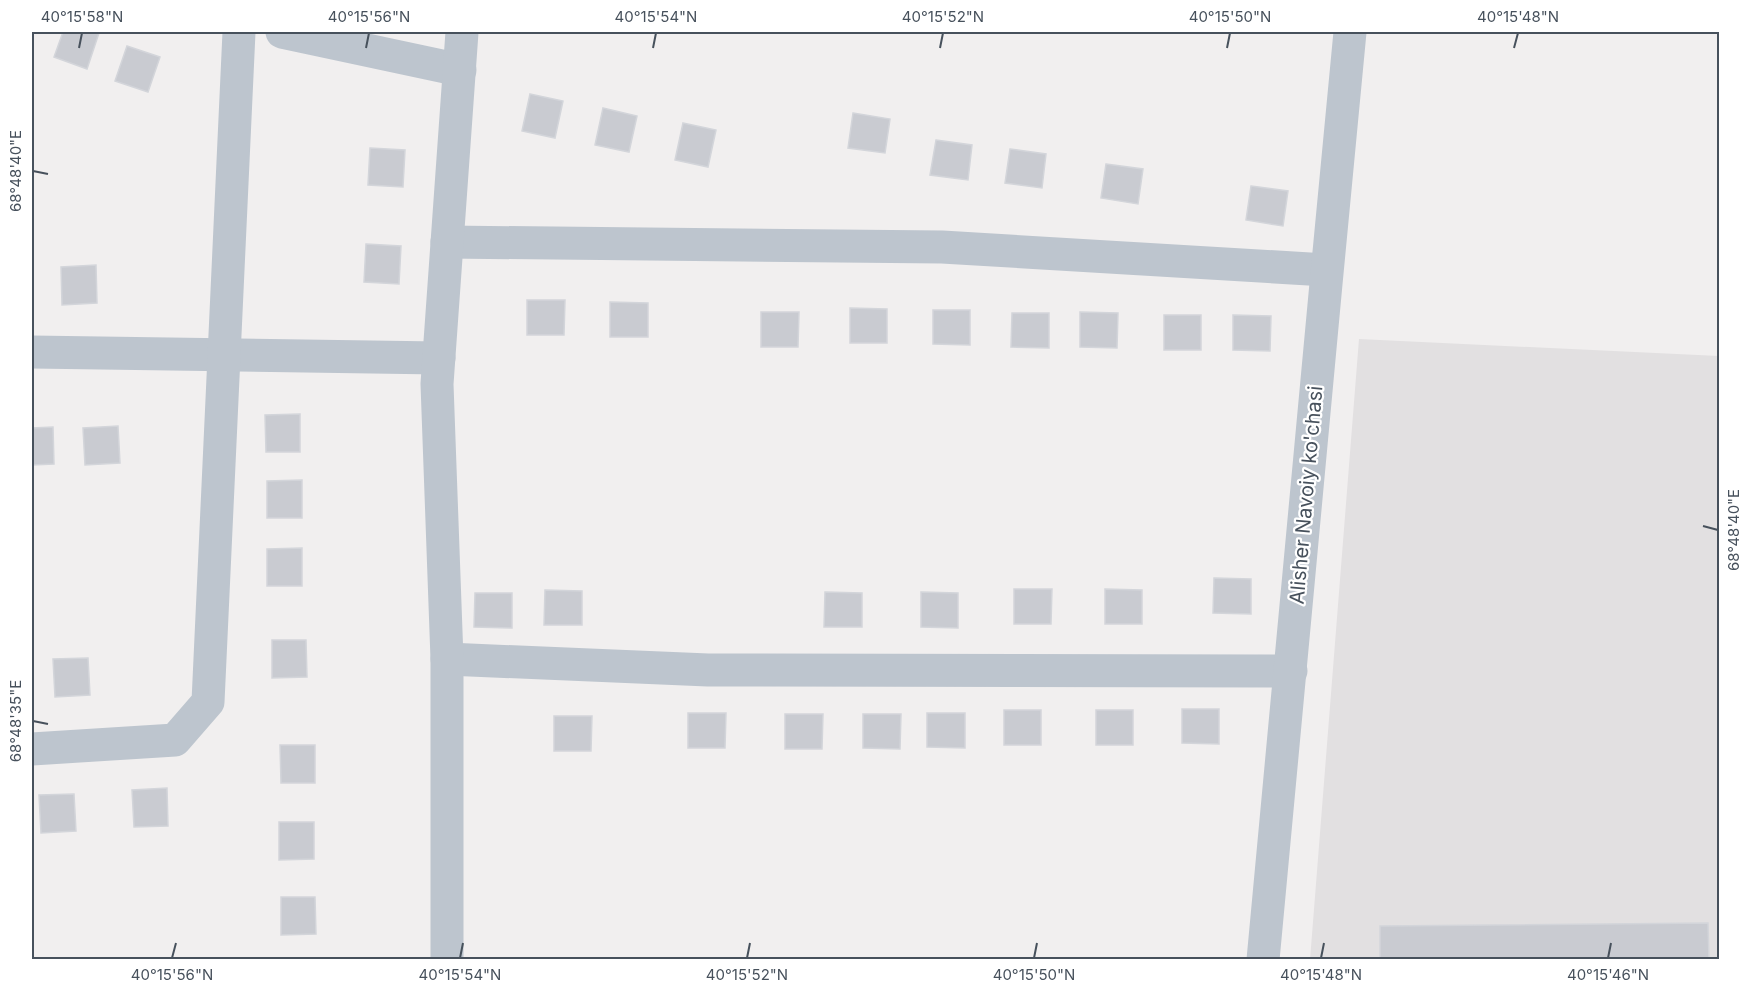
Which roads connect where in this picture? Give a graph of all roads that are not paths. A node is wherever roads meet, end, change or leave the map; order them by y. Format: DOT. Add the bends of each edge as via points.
graph roads {
  1 [pos="239,32"];
  2 [pos="282,32"];
  3 [pos="462,32"];
  4 [pos="1350,32"];
  5 [pos="460,70"];
  6 [pos="447,242"];
  7 [pos="1326,270"];
  8 [pos="32,352"];
  9 [pos="225,355"];
  10 [pos="439,358"];
  11 [pos="447,658"];
  12 [pos="1291,671"];
  13 [pos="32,749"];
  14 [pos="447,960"];
  15 [pos="1263,960"];
  1 -- 9 [label="street"];
  2 -- 5 [label="street"];
  3 -- 5 [label="street"];
  4 -- 7 [label="street, Alisher Navoiy ko'chasi"];
  5 -- 6 [label="street"];
  6 -- 7 [label="street" via="942,248"];
  6 -- 10 [label="street"];
  7 -- 12 [label="street, Alisher Navoiy ko'chasi"];
  8 -- 9 [label="street"];
  9 -- 10 [label="street"];
  9 -- 13 [label="street" via="208,702 175,740"];
  10 -- 11 [label="street"];
  11 -- 12 [label="street" via="708,670"];
  11 -- 14 [label="street"];
  12 -- 15 [label="street, Alisher Navoiy ko'chasi"];
}
